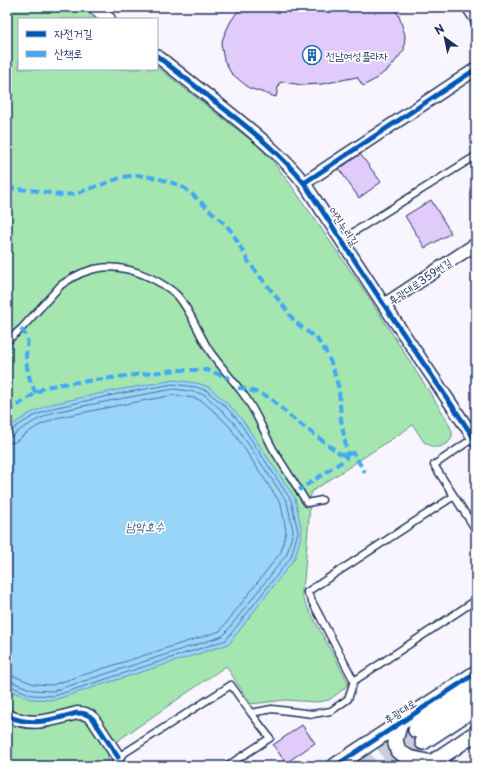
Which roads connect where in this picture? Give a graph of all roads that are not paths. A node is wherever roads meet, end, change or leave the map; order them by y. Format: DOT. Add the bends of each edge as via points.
graph roads {
  1 [pos="94,7"];
  2 [pos="466,7"];
  3 [pos="108,18"];
  4 [pos="476,24"];
  5 [pos="158,57"];
  6 [pos="476,69"];
  7 [pos="476,160"];
  8 [pos="304,183"];
  9 [pos="341,240"];
  10 [pos="476,244"];
  11 [pos="384,305"];
  12 [pos="7,341"];
  13 [pos="475,439"];
  14 [pos="454,496"];
  15 [pos="322,500"];
  16 [pos="476,530"];
  17 [pos="476,600"];
  18 [pos="476,673"];
  19 [pos="354,681"];
  20 [pos="476,690"];
  21 [pos="476,707"];
  22 [pos="251,713"];
  23 [pos="7,716"];
  24 [pos="400,723"];
  25 [pos="476,733"];
  26 [pos="117,761"];
  27 [pos="430,764"];
  28 [pos="338,765"];
  29 [pos="227,766"];
  1 -- 3 [label="street"];
  2 -- 4 [label="lane"];
  5 -- 8 [label="street, 어진누리길" via="246,126 285,161"];
  6 -- 8 [label="street"];
  7 -- 9 [label="lane" via="474,157"];
  8 -- 9 [label="street, 어진누리길"];
  9 -- 11 [label="street, 어진누리길"];
  10 -- 11 [label="street, 후광대로359번길"];
  11 -- 13 [label="street, 어진누리길"];
  12 -- 15 [label="lane" via="61,285 85,271 122,268 155,280 176,294 187,310 210,352 245,396 307,503"];
  13 -- 14 [label="lane" via="434,465"];
  14 -- 16 [label="lane"];
  14 -- 19 [label="lane" via="307,592"];
  17 -- 19 [label="lane"];
  18 -- 24 [label="street, 후광대로"];
  19 -- 22 [label="lane" via="348,699 331,711 313,714 272,709"];
  20 -- 21 [label="street" via="420,736"];
  22 -- 26 [label="lane" via="231,685"];
  22 -- 29 [label="lane" via="270,738"];
  23 -- 26 [label="street" via="16,720 39,722 84,713 93,719"];
  24 -- 27 [label="street" via="395,740 398,751 409,758"];
  24 -- 28 [label="street, 후광대로"];
  25 -- 27 [label="street"];
}
